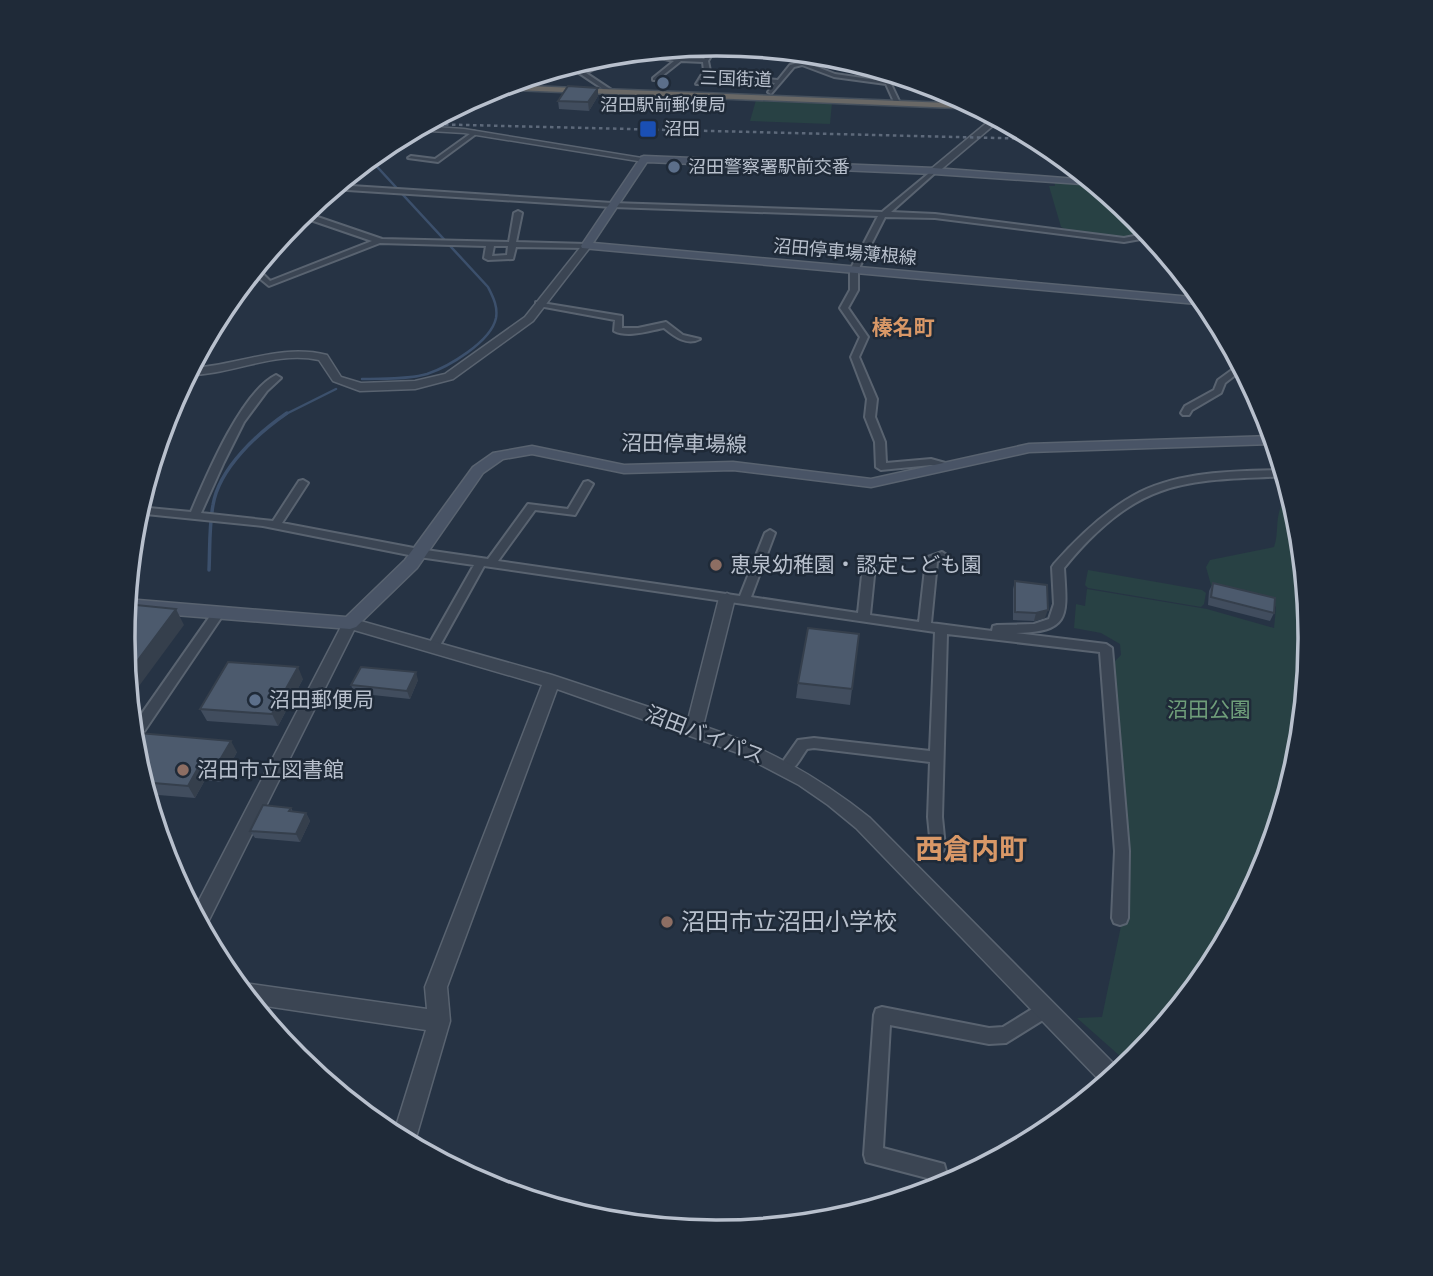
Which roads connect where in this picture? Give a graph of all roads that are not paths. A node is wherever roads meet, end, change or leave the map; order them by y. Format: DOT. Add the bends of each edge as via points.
graph roads {
  1 [pos="709,56"];
  2 [pos="760,57"];
  3 [pos="668,58"];
  4 [pos="750,59"];
  5 [pos="679,60"];
  6 [pos="705,61"];
  7 [pos="801,62"];
  8 [pos="804,63"];
  9 [pos="586,71"];
  10 [pos="655,79"];
  11 [pos="742,79"];
  12 [pos="778,82"];
  13 [pos="698,83"];
  14 [pos="524,89"];
  15 [pos="611,92"];
  16 [pos="771,92"];
  17 [pos="897,103"];
  18 [pos="952,106"];
  19 [pos="990,124"];
  20 [pos="434,130"];
  21 [pos="474,133"];
  22 [pos="411,158"];
  23 [pos="644,159"];
  24 [pos="934,171"];
  25 [pos="1078,182"];
  26 [pos="348,188"];
  27 [pos="612,205"];
  28 [pos="518,213"];
  29 [pos="882,216"];
  30 [pos="313,218"];
  31 [pos="1138,237"];
  32 [pos="378,241"];
  33 [pos="490,245"];
  34 [pos="511,245"];
  35 [pos="586,246"];
  36 [pos="854,270"];
  37 [pos="261,277"];
  38 [pos="1190,301"];
  39 [pos="539,304"];
  40 [pos="696,339"];
  41 [pos="200,371"];
  42 [pos="1234,372"];
  43 [pos="276,378"];
  44 [pos="1186,413"];
  45 [pos="1264,440"];
  46 [pos="945,466"];
  47 [pos="1275,474"];
  48 [pos="303,483"];
  49 [pos="588,484"];
  50 [pos="149,511"];
  51 [pos="194,516"];
  52 [pos="275,526"];
  53 [pos="771,533"];
  54 [pos="419,553"];
  55 [pos="942,556"];
  56 [pos="486,563"];
  57 [pos="869,566"];
  58 [pos="727,598"];
  59 [pos="744,600"];
  60 [pos="136,606"];
  61 [pos="219,612"];
  62 [pos="863,616"];
  63 [pos="350,623"];
  64 [pos="925,625"];
  65 [pos="941,629"];
  66 [pos="988,635"];
  67 [pos="434,646"];
  68 [pos="552,681"];
  69 [pos="141,725"];
  70 [pos="694,729"];
  71 [pos="937,757"];
  72 [pos="786,767"];
  73 [pos="938,847"];
  74 [pos="203,912"];
  75 [pos="1120,918"];
  76 [pos="257,995"];
  77 [pos="1045,1009"];
  78 [pos="439,1021"];
  79 [pos="1106,1070"];
  80 [pos="406,1130"];
  81 [pos="936,1177"];
  1 -- 6 [label="street"];
  2 -- 4 [label="street"];
  3 -- 5 [label="street"];
  5 -- 6 [label="street"];
  5 -- 10 [label="street"];
  6 -- 13 [label="street" via="706,71"];
  7 -- 12 [label="street"];
  8 -- 17 [label="street" via="836,77 876,79 890,85"];
  9 -- 15 [label="street" via="582,73"];
  11 -- 12 [label="street"];
  12 -- 16 [label="street"];
  14 -- 15 [label="highway, 三国街道"];
  15 -- 17 [label="highway, 三国街道"];
  17 -- 18 [label="highway, 三国街道"];
  19 -- 24 [label="street"];
  20 -- 21 [label="street"];
  21 -- 22 [label="street" via="436,161"];
  21 -- 23 [label="street"];
  23 -- 24 [label="main road"];
  23 -- 27 [label="main road"];
  24 -- 25 [label="main road"];
  24 -- 29 [label="street"];
  26 -- 27 [label="street"];
  27 -- 29 [label="street"];
  27 -- 35 [label="main road"];
  28 -- 34 [label="street"];
  29 -- 31 [label="street" via="981,220 1114,240"];
  29 -- 36 [label="street"];
  30 -- 32 [label="street"];
  32 -- 33 [label="street"];
  32 -- 37 [label="street" via="269,284"];
  33 -- 34 [label="street"];
  33 -- 34 [label="street" via="488,258 510,257"];
  34 -- 35 [label="street"];
  35 -- 36 [label="main road, 沼田停車場薄根線"];
  35 -- 39 [label="street"];
  36 -- 38 [label="main road, 沼田停車場薄根線"];
  36 -- 46 [label="street" via="854,290 844,307 864,337 855,357 872,399 870,418 880,442 881,467 931,462"];
  39 -- 40 [label="street" via="619,318 618,331 666,325 680,337"];
  39 -- 41 [label="street" via="529,319 491,349 459,373 437,382 360,387 337,379 323,357 299,352"];
  42 -- 44 [label="street" via="1221,382 1219,391"];
  43 -- 51 [label="street" via="259,392 212,474"];
  45 -- 46 [label="main road, 沼田停車場線" via="1029,448"];
  46 -- 54 [label="main road, 沼田停車場線" via="871,483 733,466 624,469 532,450 517,452 498,456 478,470"];
  47 -- 66 [label="street" via="1224,477 1146,492 1058,567 1061,609 1052,625 998,629"];
  48 -- 52 [label="street"];
  49 -- 56 [label="street" via="571,513 532,506"];
  50 -- 51 [label="street"];
  51 -- 52 [label="street"];
  52 -- 54 [label="street"];
  53 -- 59 [label="street"];
  54 -- 56 [label="street"];
  54 -- 63 [label="main road, 沼田停車場線"];
  55 -- 64 [label="street" via="932,560"];
  56 -- 58 [label="street"];
  56 -- 67 [label="street"];
  57 -- 62 [label="street"];
  58 -- 59 [label="street"];
  58 -- 70 [label="street"];
  59 -- 62 [label="street"];
  60 -- 61 [label="main road"];
  61 -- 63 [label="main road"];
  61 -- 69 [label="street"];
  62 -- 64 [label="street"];
  63 -- 67 [label="street, 沼田バイパス"];
  63 -- 74 [label="street"];
  64 -- 65 [label="street"];
  65 -- 66 [label="street"];
  65 -- 71 [label="street"];
  66 -- 75 [label="street" via="1106,649 1122,851"];
  67 -- 68 [label="street, 沼田バイパス"];
  68 -- 70 [label="street, 沼田バイパス"];
  68 -- 78 [label="street" via="436,987"];
  70 -- 72 [label="street, 沼田バイパス" via="738,743"];
  71 -- 72 [label="street" via="814,743 803,744"];
  71 -- 73 [label="street"];
  72 -- 77 [label="street, 沼田バイパス" via="863,823"];
  76 -- 78 [label="street"];
  77 -- 79 [label="street, 沼田バイパス"];
  77 -- 81 [label="street" via="1006,1035 989,1036 882,1015 873,1155 937,1171"];
  78 -- 80 [label="street"];
}
